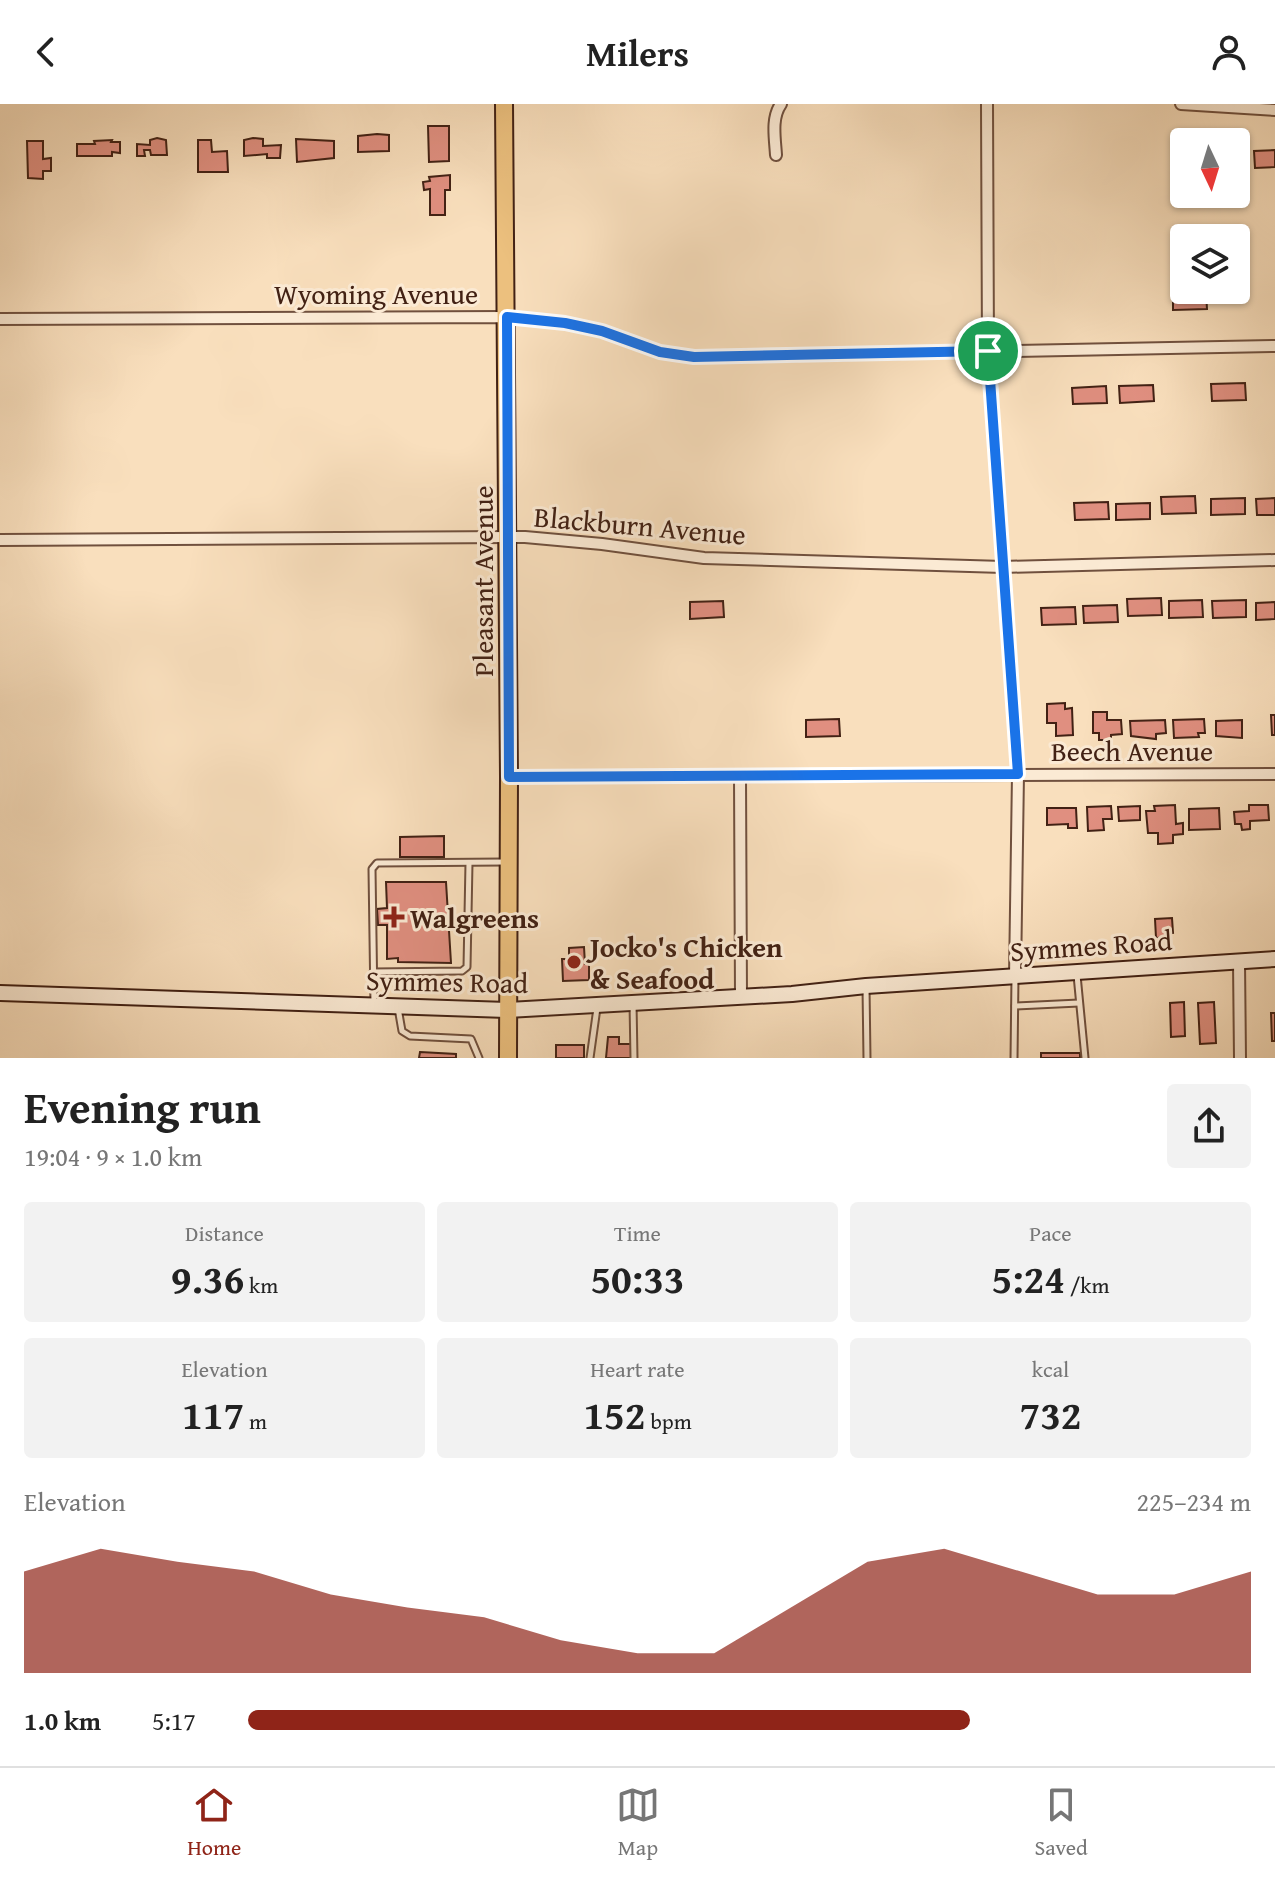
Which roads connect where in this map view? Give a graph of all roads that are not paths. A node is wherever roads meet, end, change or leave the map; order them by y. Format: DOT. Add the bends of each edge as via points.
graph roads {
  1 [pos="504,104"];
  2 [pos="781,104"];
  3 [pos="987,104"];
  4 [pos="1181,104"];
  5 [pos="1275,110"];
  6 [pos="776,155"];
  7 [pos="507,317"];
  8 [pos="0,319"];
  9 [pos="1275,346"];
  10 [pos="988,351"];
  11 [pos="508,539"];
  12 [pos="0,540"];
  13 [pos="1275,560"];
  14 [pos="1003,567"];
  15 [pos="1018,774"];
  16 [pos="1275,774"];
  17 [pos="509,777"];
  18 [pos="740,777"];
  19 [pos="508,862"];
  20 [pos="469,863"];
  21 [pos="1275,959"];
  22 [pos="1239,962"];
  23 [pos="1077,971"];
  24 [pos="373,972"];
  25 [pos="1015,976"];
  26 [pos="866,986"];
  27 [pos="0,993"];
  28 [pos="741,997"];
  29 [pos="633,1003"];
  30 [pos="1079,1003"];
  31 [pos="597,1005"];
  32 [pos="374,1006"];
  33 [pos="1015,1006"];
  34 [pos="398,1007"];
  35 [pos="507,1010"];
  36 [pos="479,1058"];
  37 [pos="508,1058"];
  38 [pos="590,1058"];
  39 [pos="634,1058"];
  40 [pos="867,1058"];
  41 [pos="1014,1058"];
  42 [pos="1085,1058"];
  43 [pos="1240,1058"];
  1 -- 7 [label="main road, Pleasant Avenue"];
  2 -- 6 [label="street" via="774,129"];
  3 -- 10 [label="street"];
  4 -- 5 [label="street"];
  7 -- 8 [label="street, Wyoming Avenue"];
  7 -- 10 [label="street, Wyoming Avenue" via="565,323 694,357"];
  7 -- 11 [label="main road, Pleasant Avenue"];
  9 -- 10 [label="street, Wyoming Avenue"];
  10 -- 14 [label="street"];
  11 -- 12 [label="street, Blackburn Avenue"];
  11 -- 14 [label="street, Blackburn Avenue" via="602,544 704,558"];
  11 -- 17 [label="main road, Pleasant Avenue"];
  13 -- 14 [label="street, Blackburn Avenue"];
  14 -- 15 [label="street"];
  15 -- 16 [label="street, Beech Avenue"];
  15 -- 18 [label="street, Beech Avenue"];
  15 -- 25 [label="street"];
  17 -- 18 [label="street, Beech Avenue"];
  17 -- 19 [label="main road, Pleasant Avenue"];
  18 -- 28 [label="street"];
  19 -- 20 [label="lane"];
  19 -- 35 [label="main road, Pleasant Avenue"];
  20 -- 24 [label="lane" via="467,967"];
  20 -- 24 [label="lane" via="377,863 372,869"];
  21 -- 22 [label="street, Symmes Road"];
  22 -- 23 [label="street, Symmes Road"];
  22 -- 43 [label="street"];
  23 -- 25 [label="street, Symmes Road"];
  23 -- 30 [label="lane"];
  24 -- 32 [label="lane"];
  25 -- 26 [label="street, Symmes Road"];
  25 -- 33 [label="lane"];
  26 -- 28 [label="street, Symmes Road"];
  26 -- 40 [label="lane"];
  27 -- 32 [label="street, Symmes Road"];
  28 -- 29 [label="street, Symmes Road"];
  29 -- 31 [label="street, Symmes Road"];
  29 -- 39 [label="lane"];
  30 -- 33 [label="lane"];
  30 -- 42 [label="lane"];
  31 -- 35 [label="street, Symmes Road"];
  31 -- 38 [label="lane"];
  32 -- 34 [label="street, Symmes Road"];
  33 -- 41 [label="lane"];
  34 -- 35 [label="street, Symmes Road"];
  34 -- 36 [label="lane" via="402,1031 410,1036 471,1039"];
  35 -- 37 [label="main road, Pleasant Avenue"];
}
